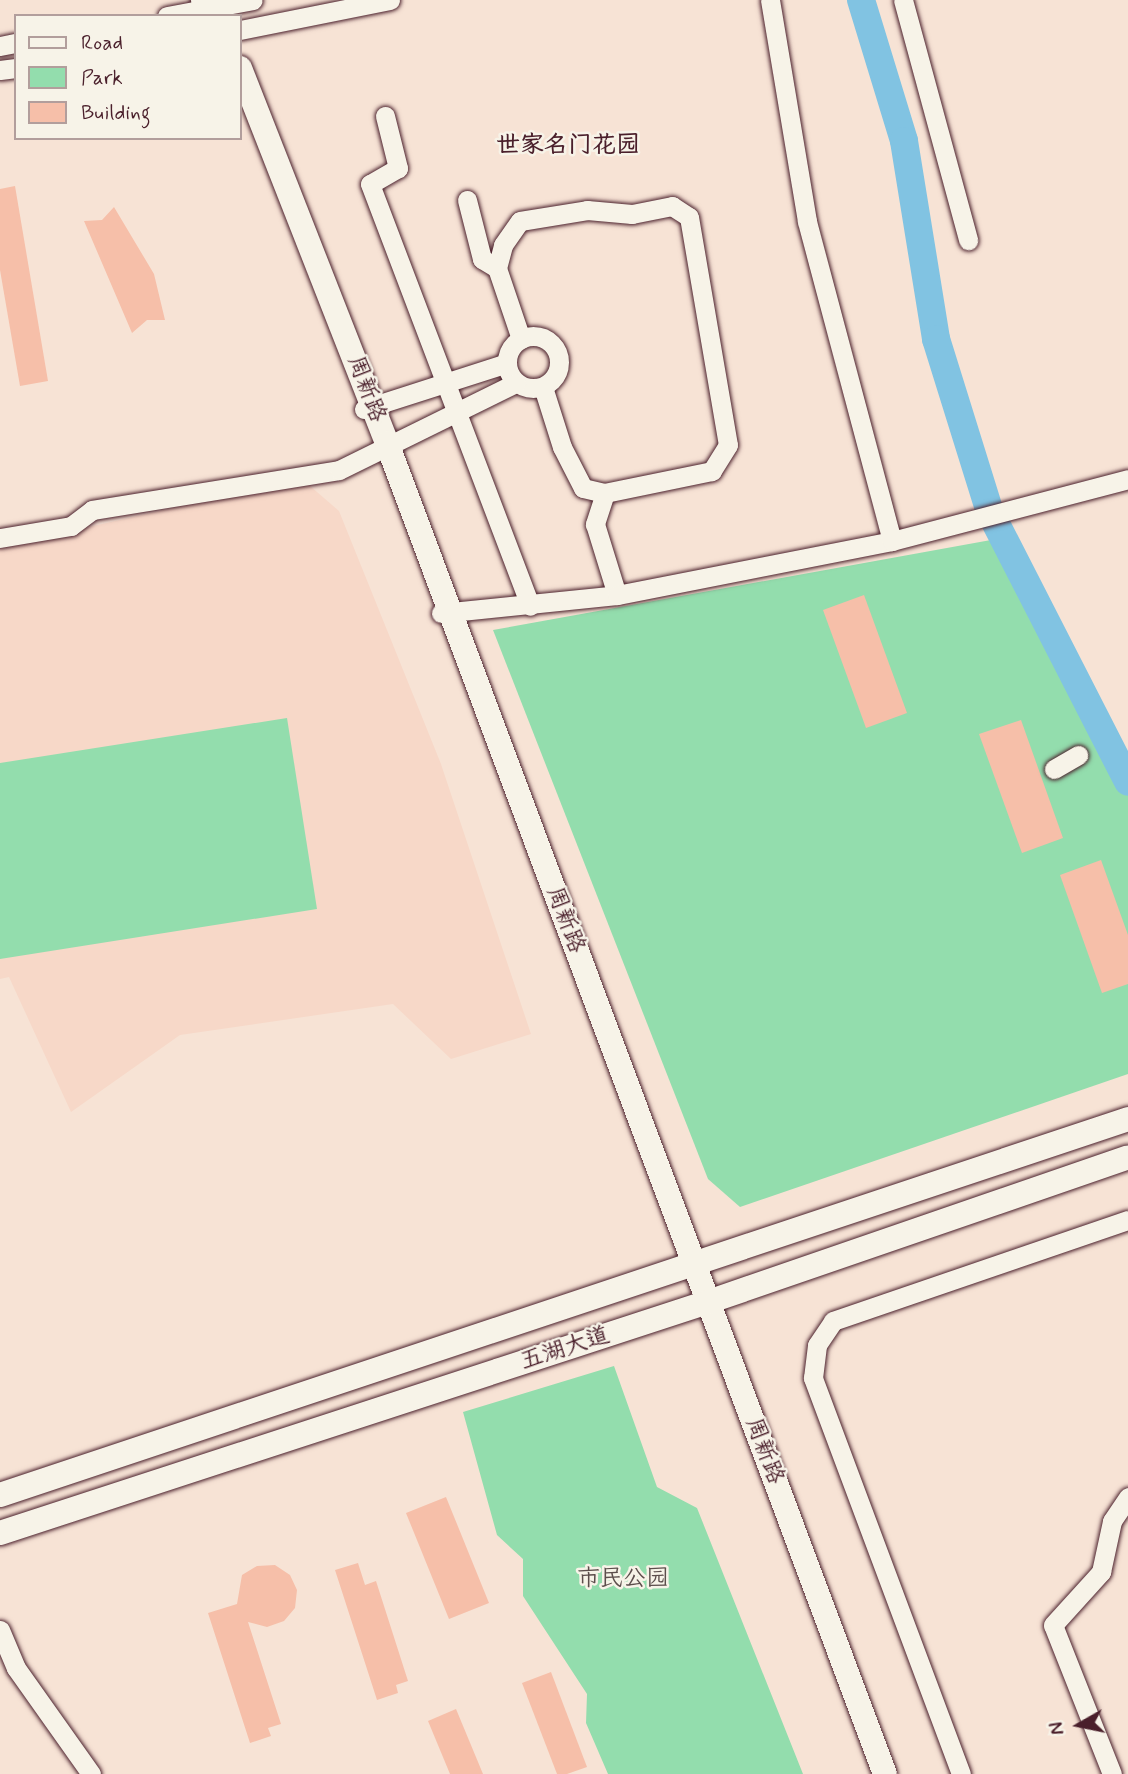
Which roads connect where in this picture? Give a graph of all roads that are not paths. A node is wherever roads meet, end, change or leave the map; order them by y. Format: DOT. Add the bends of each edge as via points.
graph roads {
  1 [pos="253,0"];
  2 [pos="390,0"];
  3 [pos="770,0"];
  4 [pos="903,0"];
  5 [pos="211,8"];
  6 [pos="178,14"];
  7 [pos="242,30"];
  8 [pos="242,73"];
  9 [pos="242,96"];
  10 [pos="385,116"];
  11 [pos="467,200"];
  12 [pos="968,240"];
  13 [pos="497,268"];
  14 [pos="521,339"];
  15 [pos="507,363"];
  16 [pos="445,379"];
  17 [pos="516,383"];
  18 [pos="543,387"];
  19 [pos="368,407"];
  20 [pos="457,412"];
  21 [pos="383,445"];
  22 [pos="1128,479"];
  23 [pos="605,494"];
  24 [pos="0,538"];
  25 [pos="892,541"];
  26 [pos="617,595"];
  27 [pos="530,606"];
  28 [pos="445,612"];
  29 [pos="1078,755"];
  30 [pos="1054,769"];
  31 [pos="1128,1119"];
  32 [pos="1128,1157"];
  33 [pos="1128,1220"];
  34 [pos="690,1265"];
  35 [pos="704,1304"];
  36 [pos="0,1495"];
  37 [pos="1128,1497"];
  38 [pos="0,1533"];
  39 [pos="0,1630"];
  40 [pos="0,1652"];
  41 [pos="75,1774"];
  42 [pos="91,1774"];
  43 [pos="874,1774"];
  44 [pos="885,1774"];
  45 [pos="961,1774"];
  46 [pos="1112,1774"];
  1 -- 5 [label="street"];
  2 -- 7 [label="street"];
  3 -- 25 [label="street" via="807,221"];
  4 -- 12 [label="street"];
  5 -- 6 [label="street"];
  8 -- 19 [label="main road, 周新路"];
  9 -- 19 [label="main road, 周新路"];
  10 -- 16 [label="street" via="398,168 370,184"];
  11 -- 13 [label="street" via="482,259"];
  13 -- 14 [label="street"];
  13 -- 23 [label="street" via="503,245 520,221 587,210 632,214 672,206 689,217 728,445 712,471"];
  14 -- 15 [label="street" via="510,349"];
  14 -- 18 [label="street" via="544,338 558,355 554,377"];
  15 -- 16 [label="street"];
  15 -- 17 [label="street"];
  16 -- 19 [label="street"];
  16 -- 20 [label="street"];
  17 -- 18 [label="street"];
  17 -- 20 [label="street"];
  18 -- 23 [label="street" via="562,447 583,488"];
  19 -- 21 [label="main road, 周新路"];
  20 -- 21 [label="street"];
  20 -- 27 [label="street"];
  21 -- 24 [label="street" via="339,470 92,510 71,526"];
  21 -- 28 [label="main road, 周新路"];
  22 -- 25 [label="street"];
  23 -- 26 [label="street" via="596,524"];
  25 -- 26 [label="street"];
  26 -- 27 [label="street"];
  27 -- 28 [label="street"];
  28 -- 34 [label="main road, 周新路"];
  29 -- 30 [label="street"];
  31 -- 34 [label="main road, 五湖大道"];
  32 -- 35 [label="main road, 五湖大道"];
  33 -- 45 [label="street" via="833,1321 817,1345 813,1378"];
  34 -- 35 [label="main road, 周新路"];
  34 -- 36 [label="main road, 五湖大道"];
  35 -- 38 [label="main road, 五湖大道"];
  35 -- 43 [label="main road, 周新路"];
  35 -- 44 [label="main road, 周新路"];
  37 -- 46 [label="street" via="1112,1521 1101,1572 1053,1625"];
  39 -- 42 [label="street" via="16,1668"];
  40 -- 41 [label="street" via="14,1684"];
}
